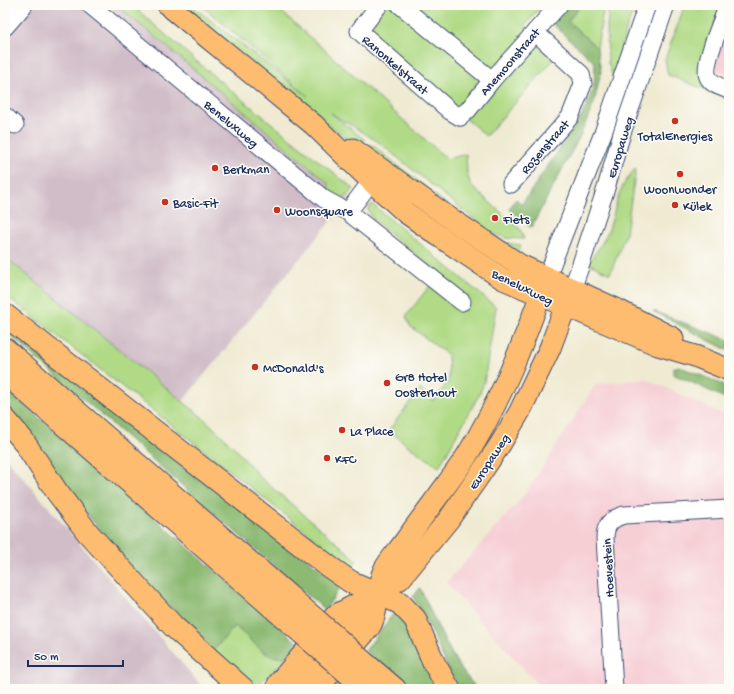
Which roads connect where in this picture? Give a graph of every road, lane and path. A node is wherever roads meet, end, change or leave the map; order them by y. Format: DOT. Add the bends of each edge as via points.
graph roads {
  1 [pos="24,5"];
  2 [pos="90,5"];
  3 [pos="168,5"];
  4 [pos="379,5"];
  5 [pos="400,5"];
  6 [pos="559,5"];
  7 [pos="647,5"];
  8 [pos="666,5"];
  9 [pos="728,5"];
  10 [pos="5,28"];
  11 [pos="535,32"];
  12 [pos="492,80"];
  13 [pos="729,90"];
  14 [pos="460,117"];
  15 [pos="376,175"];
  16 [pos="511,184"];
  17 [pos="348,212"];
  18 [pos="544,286"];
  19 [pos="569,297"];
  20 [pos="462,302"];
  21 [pos="5,315"];
  22 [pos="5,349"];
  23 [pos="729,370"];
  24 [pos="5,373"];
  25 [pos="5,419"];
  26 [pos="729,509"];
  27 [pos="378,593"];
  28 [pos="309,626"];
  29 [pos="355,667"];
  30 [pos="243,689"];
  31 [pos="278,689"];
  32 [pos="293,689"];
  33 [pos="317,689"];
  34 [pos="366,689"];
  35 [pos="395,689"];
  36 [pos="449,689"];
  37 [pos="614,689"];
  1 -- 10 [label="street"];
  2 -- 17 [label="street, Beneluxweg" via="324,199"];
  3 -- 15 [label="main road, Beneluxweg" via="314,125 359,153"];
  4 -- 14 [label="street, Ranonkelstraat" via="359,31"];
  5 -- 12 [label="street"];
  6 -- 11 [label="street, Anemoonstraat"];
  7 -- 18 [label="street, Europaweg" via="603,133"];
  8 -- 19 [label="street, Europaweg"];
  9 -- 13 [label="street" via="706,69 714,84"];
  11 -- 12 [label="street, Anemoonstraat"];
  11 -- 16 [label="street, Rozenstraat" via="581,74 583,84 570,117"];
  12 -- 14 [label="street, Anemoonstraat"];
  15 -- 17 [label="street"];
  15 -- 18 [label="main road, Beneluxweg" via="451,219 520,265"];
  17 -- 20 [label="street, Beneluxweg"];
  18 -- 19 [label="main road, Beneluxweg"];
  18 -- 27 [label="main road, Europaweg" via="502,392 481,432 384,570"];
  19 -- 23 [label="main road, Beneluxweg" via="616,309 674,339 695,356"];
  19 -- 27 [label="main road, Europaweg" via="550,348 520,411 481,474 449,519 400,579"];
  21 -- 27 [label="highway" via="328,566 351,582"];
  22 -- 28 [label="highway"];
  24 -- 28 [label="highway"];
  25 -- 30 [label="highway" via="88,533 174,626"];
  26 -- 37 [label="street, Hoevestein" via="624,515 611,520 605,530 605,538"];
  27 -- 31 [label="main road, Europaweg" via="336,615 278,684"];
  27 -- 32 [label="main road, Europaweg"];
  27 -- 33 [label="main road, Europaweg" via="373,622"];
  27 -- 36 [label="highway" via="400,603 415,620"];
  28 -- 29 [label="highway, bridge"];
  29 -- 34 [label="highway"];
  29 -- 35 [label="highway"];
}
